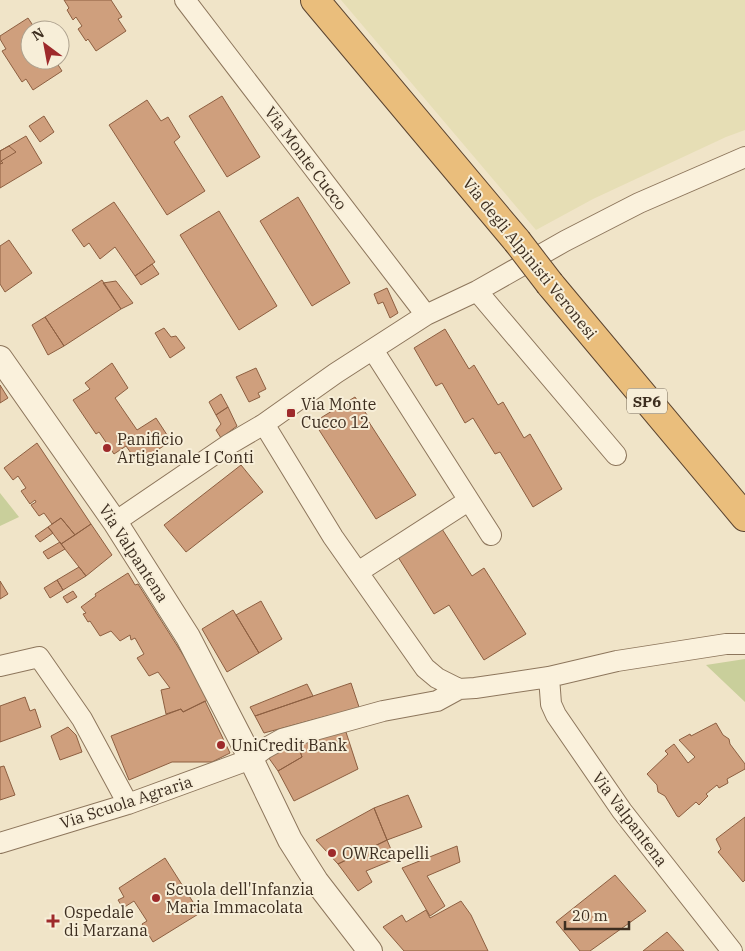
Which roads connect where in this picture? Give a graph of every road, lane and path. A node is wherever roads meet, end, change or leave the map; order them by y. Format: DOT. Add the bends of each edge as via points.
graph roads {
  1 [pos="186,0"];
  2 [pos="315,0"];
  3 [pos="745,157"];
  4 [pos="477,291"];
  5 [pos="426,315"];
  6 [pos="373,350"];
  7 [pos="0,358"];
  8 [pos="264,424"];
  9 [pos="616,455"];
  10 [pos="468,500"];
  11 [pos="745,517"];
  12 [pos="115,522"];
  13 [pos="490,535"];
  14 [pos="358,572"];
  15 [pos="745,644"];
  16 [pos="0,666"];
  17 [pos="549,677"];
  18 [pos="459,689"];
  19 [pos="252,759"];
  20 [pos="128,804"];
  21 [pos="0,843"];
  22 [pos="370,951"];
  23 [pos="732,951"];
  1 -- 5 [label="street, Via Monte Cucco"];
  2 -- 11 [label="highway, Via degli Alpinisti Veronesi / SP6, bridge"];
  3 -- 4 [label="street" via="564,240"];
  4 -- 5 [label="street"];
  4 -- 9 [label="street"];
  5 -- 6 [label="street"];
  6 -- 8 [label="street"];
  6 -- 10 [label="street"];
  7 -- 12 [label="street, Via Valpantena"];
  8 -- 12 [label="street"];
  8 -- 14 [label="street"];
  10 -- 13 [label="street"];
  10 -- 14 [label="street"];
  12 -- 19 [label="street, Via Valpantena" via="188,637"];
  14 -- 18 [label="street" via="425,668"];
  15 -- 17 [label="street" via="726,644 617,661"];
  16 -- 20 [label="street" via="39,658 82,719"];
  17 -- 18 [label="street"];
  17 -- 23 [label="street, Via Valpantena" via="551,704 556,715 622,811"];
  18 -- 19 [label="street" via="437,701 383,711 282,739"];
  19 -- 20 [label="street, Via Scuola Agraria"];
  19 -- 22 [label="street, Via Valpantena" via="290,840 316,881"];
  20 -- 21 [label="street, Via Scuola Agraria"];
}
